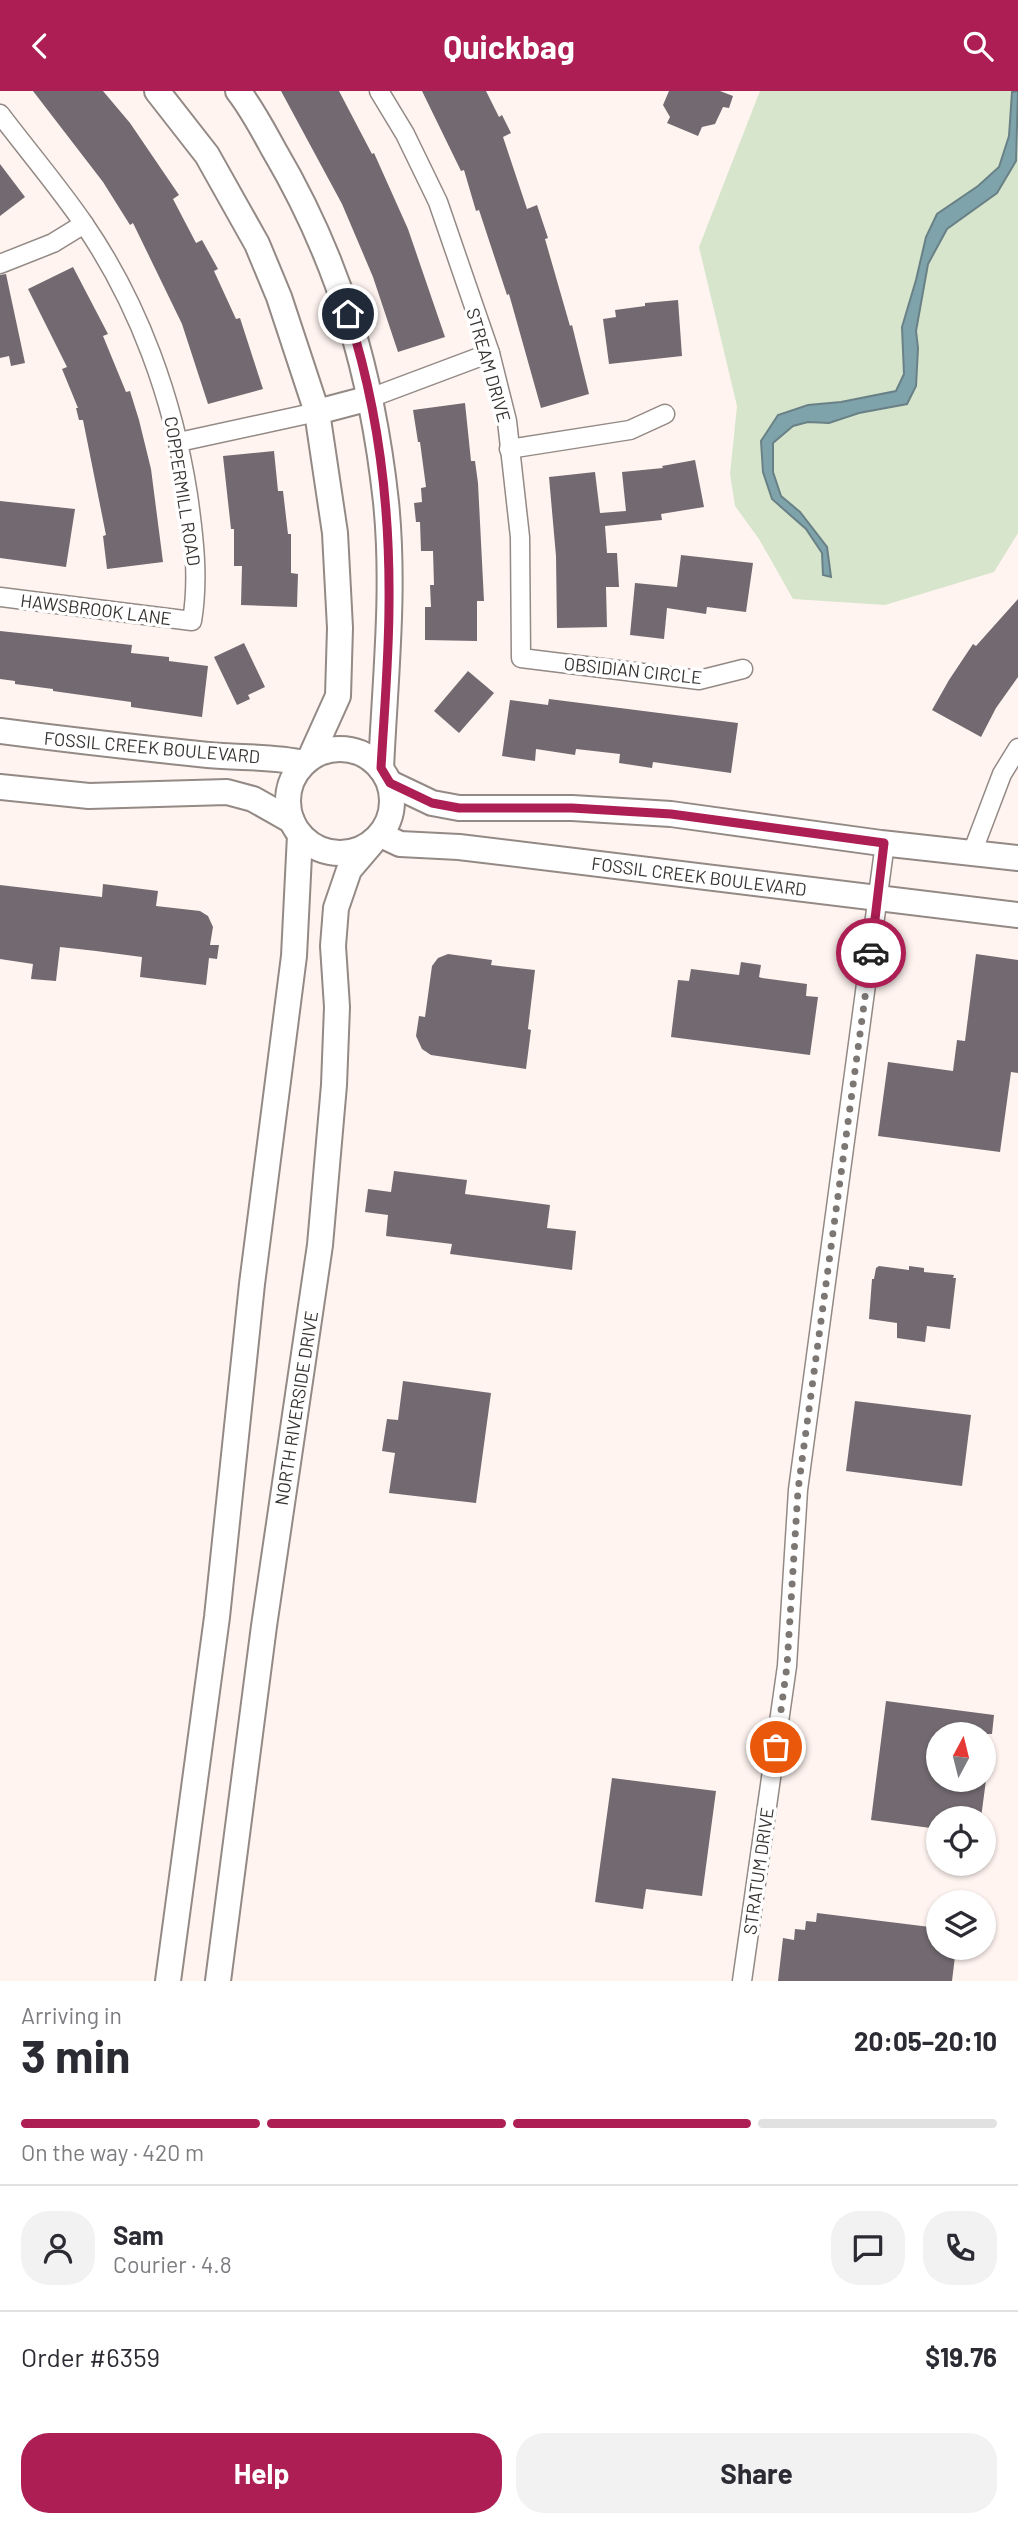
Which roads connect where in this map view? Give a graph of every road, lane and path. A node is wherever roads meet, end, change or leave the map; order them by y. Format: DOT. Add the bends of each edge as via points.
graph roads {
  1 [pos="157,91"];
  2 [pos="238,91"];
  3 [pos="380,91"];
  4 [pos="0,114"];
  5 [pos="84,224"];
  6 [pos="0,264"];
  7 [pos="490,353"];
  8 [pos="370,398"];
  9 [pos="317,412"];
  10 [pos="665,414"];
  11 [pos="179,442"];
  12 [pos="509,449"];
  13 [pos="0,597"];
  14 [pos="192,621"];
  15 [pos="521,658"];
  16 [pos="743,669"];
  17 [pos="0,731"];
  18 [pos="1018,748"];
  19 [pos="307,760"];
  20 [pos="385,776"];
  21 [pos="0,787"];
  22 [pos="296,828"];
  23 [pos="376,839"];
  24 [pos="884,843"];
  25 [pos="972,853"];
  26 [pos="1018,858"];
  27 [pos="878,898"];
  28 [pos="1018,915"];
  29 [pos="168,1981"];
  30 [pos="218,1981"];
  31 [pos="742,1981"];
  1 -- 9 [label="main road" via="207,155 257,244"];
  2 -- 8 [label="main road" via="295,186 333,267"];
  3 -- 7 [label="street, STREAM DRIVE" via="438,202"];
  4 -- 5 [label="street, COPPERMILL ROAD"];
  5 -- 6 [label="street" via="53,243"];
  5 -- 11 [label="street, COPPERMILL ROAD" via="144,335"];
  7 -- 8 [label="street"];
  7 -- 12 [label="street, STREAM DRIVE"];
  8 -- 9 [label="main road"];
  8 -- 20 [label="main road" via="386,504"];
  9 -- 11 [label="street"];
  9 -- 19 [label="main road" via="335,533 340,628 338,696"];
  10 -- 12 [label="street" via="630,430"];
  11 -- 14 [label="street, COPPERMILL ROAD" via="197,573"];
  12 -- 15 [label="street, STREAM DRIVE" via="520,537"];
  13 -- 14 [label="street, HAWSBROOK LANE"];
  15 -- 16 [label="street, OBSIDIAN CIRCLE" via="699,680"];
  17 -- 19 [label="main road, FOSSIL CREEK BOULEVARD" via="180,753"];
  18 -- 25 [label="street" via="1002,774"];
  19 -- 20 [label="main road" via="324,751 356,751 370,758"];
  19 -- 22 [label="main road" via="296,772 288,796"];
  20 -- 23 [label="main road" via="393,796 392,810"];
  20 -- 24 [label="main road" via="432,803 459,808 671,814"];
  21 -- 22 [label="main road" via="89,796 227,792 253,799"];
  22 -- 23 [label="main road" via="312,845 327,852 358,850"];
  22 -- 29 [label="main road" via="294,957 252,1284 217,1617"];
  23 -- 27 [label="main road, FOSSIL CREEK BOULEVARD"];
  23 -- 30 [label="main road, NORTH RIVERSIDE DRIVE" via="349,870 336,908 334,1085 320,1245"];
  24 -- 25 [label="main road"];
  24 -- 27 [label="street, STRATUM DRIVE"];
  25 -- 26 [label="main road"];
  27 -- 28 [label="main road, FOSSIL CREEK BOULEVARD"];
  27 -- 31 [label="street, STRATUM DRIVE" via="798,1490 787,1666"];
}
